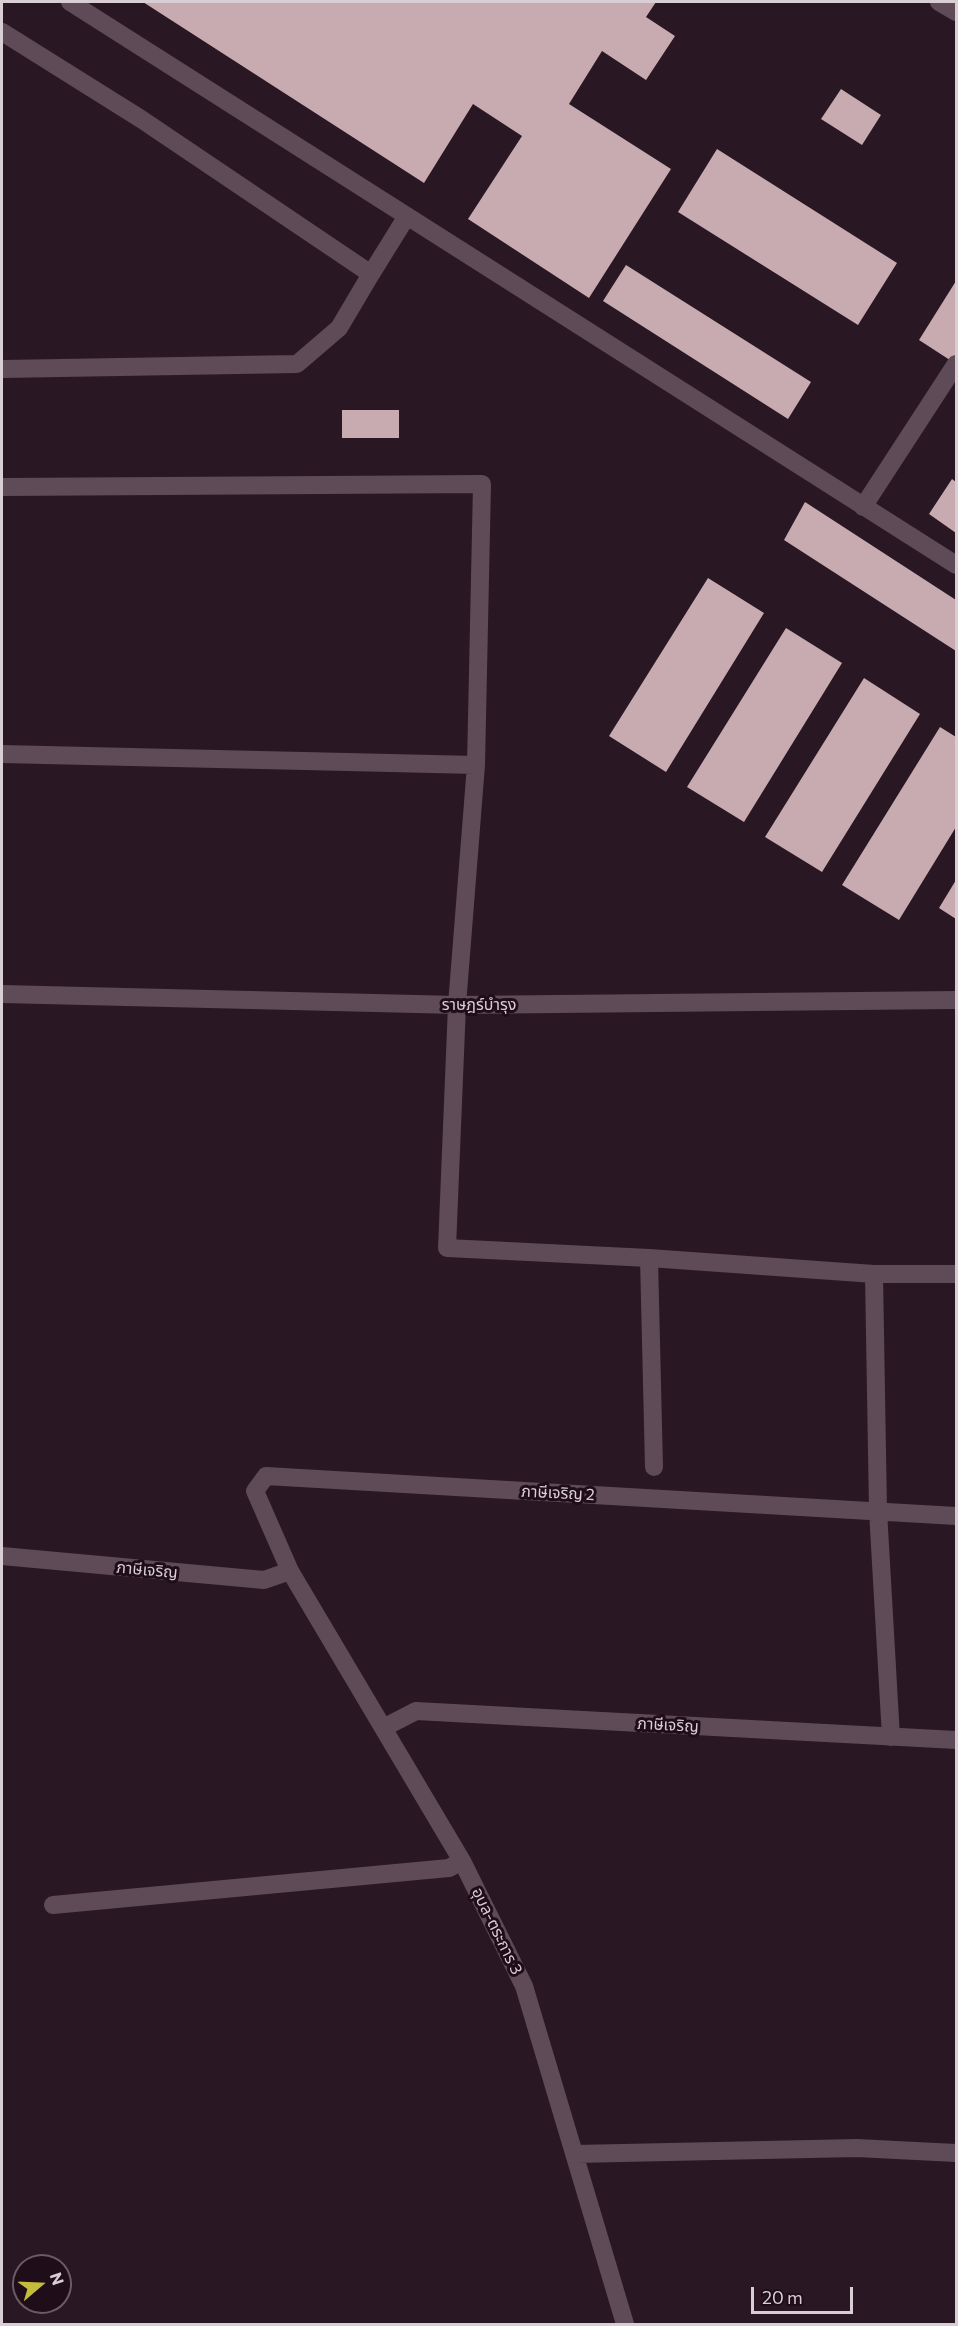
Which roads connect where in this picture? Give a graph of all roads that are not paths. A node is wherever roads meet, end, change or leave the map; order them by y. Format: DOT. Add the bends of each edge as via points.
graph roads {
  1 [pos="70,2"];
  2 [pos="939,2"];
  3 [pos="957,12"];
  4 [pos="2,32"];
  5 [pos="407,216"];
  6 [pos="371,274"];
  7 [pos="957,364"];
  8 [pos="2,369"];
  9 [pos="2,487"];
  10 [pos="863,507"];
  11 [pos="957,565"];
  12 [pos="2,754"];
  13 [pos="476,765"];
  14 [pos="2,994"];
  15 [pos="957,1000"];
  16 [pos="457,1005"];
  17 [pos="649,1258"];
  18 [pos="874,1274"];
  19 [pos="957,1274"];
  20 [pos="654,1467"];
  21 [pos="878,1511"];
  22 [pos="957,1516"];
  23 [pos="2,1556"];
  24 [pos="290,1571"];
  25 [pos="383,1728"];
  26 [pos="891,1737"];
  27 [pos="957,1740"];
  28 [pos="462,1861"];
  29 [pos="53,1905"];
  30 [pos="957,2153"];
  31 [pos="575,2154"];
  32 [pos="625,2325"];
  1 -- 5 [label="street"];
  2 -- 3 [label="street"];
  4 -- 6 [label="street" via="141,118"];
  5 -- 6 [label="street"];
  5 -- 10 [label="street"];
  6 -- 8 [label="street" via="339,328 297,364"];
  7 -- 10 [label="street"];
  9 -- 13 [label="street" via="482,484"];
  10 -- 11 [label="street"];
  12 -- 13 [label="street"];
  13 -- 16 [label="street"];
  14 -- 16 [label="street, ราษฎร์บำรุง"];
  15 -- 16 [label="street, ราษฎร์บำรุง"];
  16 -- 17 [label="street" via="447,1248"];
  17 -- 18 [label="street"];
  17 -- 20 [label="street"];
  18 -- 19 [label="street"];
  18 -- 21 [label="street"];
  21 -- 22 [label="street, ภาษีเจริญ 2"];
  21 -- 24 [label="street, ภาษีเจริญ 2" via="266,1476 255,1491"];
  21 -- 26 [label="street"];
  23 -- 24 [label="street, ภาษีเจริญ" via="264,1580"];
  24 -- 25 [label="street, อุบล-ตระการ 3"];
  25 -- 26 [label="street, ภาษีเจริญ" via="416,1711"];
  25 -- 28 [label="street, อุบล-ตระการ 3"];
  26 -- 27 [label="street, ภาษีเจริญ"];
  28 -- 29 [label="street" via="449,1868"];
  28 -- 31 [label="street, อุบล-ตระการ 3" via="524,1986"];
  30 -- 31 [label="street" via="857,2148"];
  31 -- 32 [label="street, อุบล-ตระการ 3"];
}
